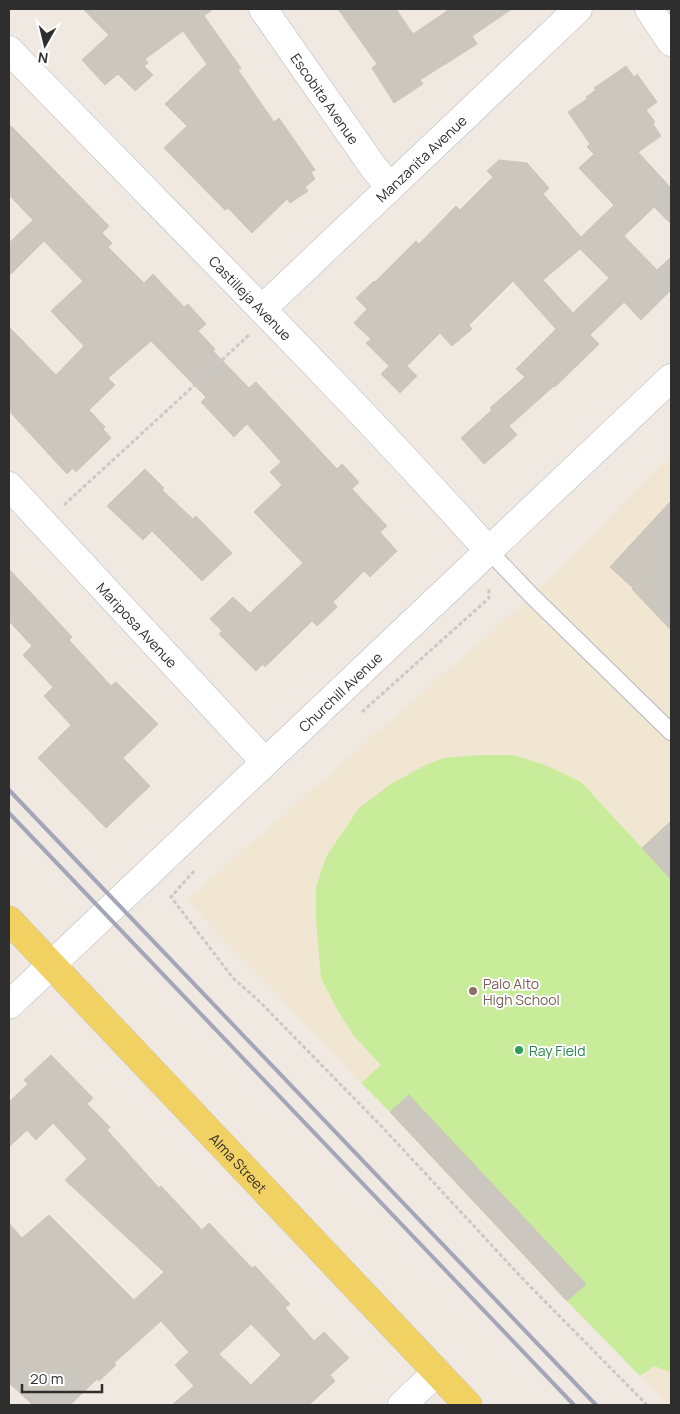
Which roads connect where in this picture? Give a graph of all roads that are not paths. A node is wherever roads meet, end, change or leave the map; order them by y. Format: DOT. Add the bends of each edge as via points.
graph roads {
  1 [pos="263,9"];
  2 [pos="578,9"];
  3 [pos="648,9"];
  4 [pos="671,42"];
  5 [pos="9,50"];
  6 [pos="390,187"];
  7 [pos="262,309"];
  8 [pos="671,378"];
  9 [pos="9,486"];
  10 [pos="488,550"];
  11 [pos="671,732"];
  12 [pos="265,762"];
  13 [pos="9,920"];
  14 [pos="51,964"];
  15 [pos="9,1005"];
  16 [pos="437,1372"];
  17 [pos="402,1405"];
  18 [pos="468,1405"];
  1 -- 6 [label="street, Escobita Avenue"];
  2 -- 6 [label="street, Manzanita Avenue"];
  3 -- 4 [label="street"];
  5 -- 7 [label="street, Castilleja Avenue"];
  6 -- 7 [label="street, Manzanita Avenue"];
  7 -- 10 [label="street, Castilleja Avenue"];
  8 -- 10 [label="street, Churchill Avenue"];
  9 -- 12 [label="street, Mariposa Avenue"];
  10 -- 11 [label="lane"];
  10 -- 12 [label="street, Churchill Avenue"];
  12 -- 14 [label="street, Churchill Avenue"];
  13 -- 14 [label="main road, Alma Street"];
  14 -- 15 [label="street, Churchill Avenue"];
  14 -- 16 [label="main road, Alma Street"];
  16 -- 17 [label="street"];
  16 -- 18 [label="main road, Alma Street"];
}
